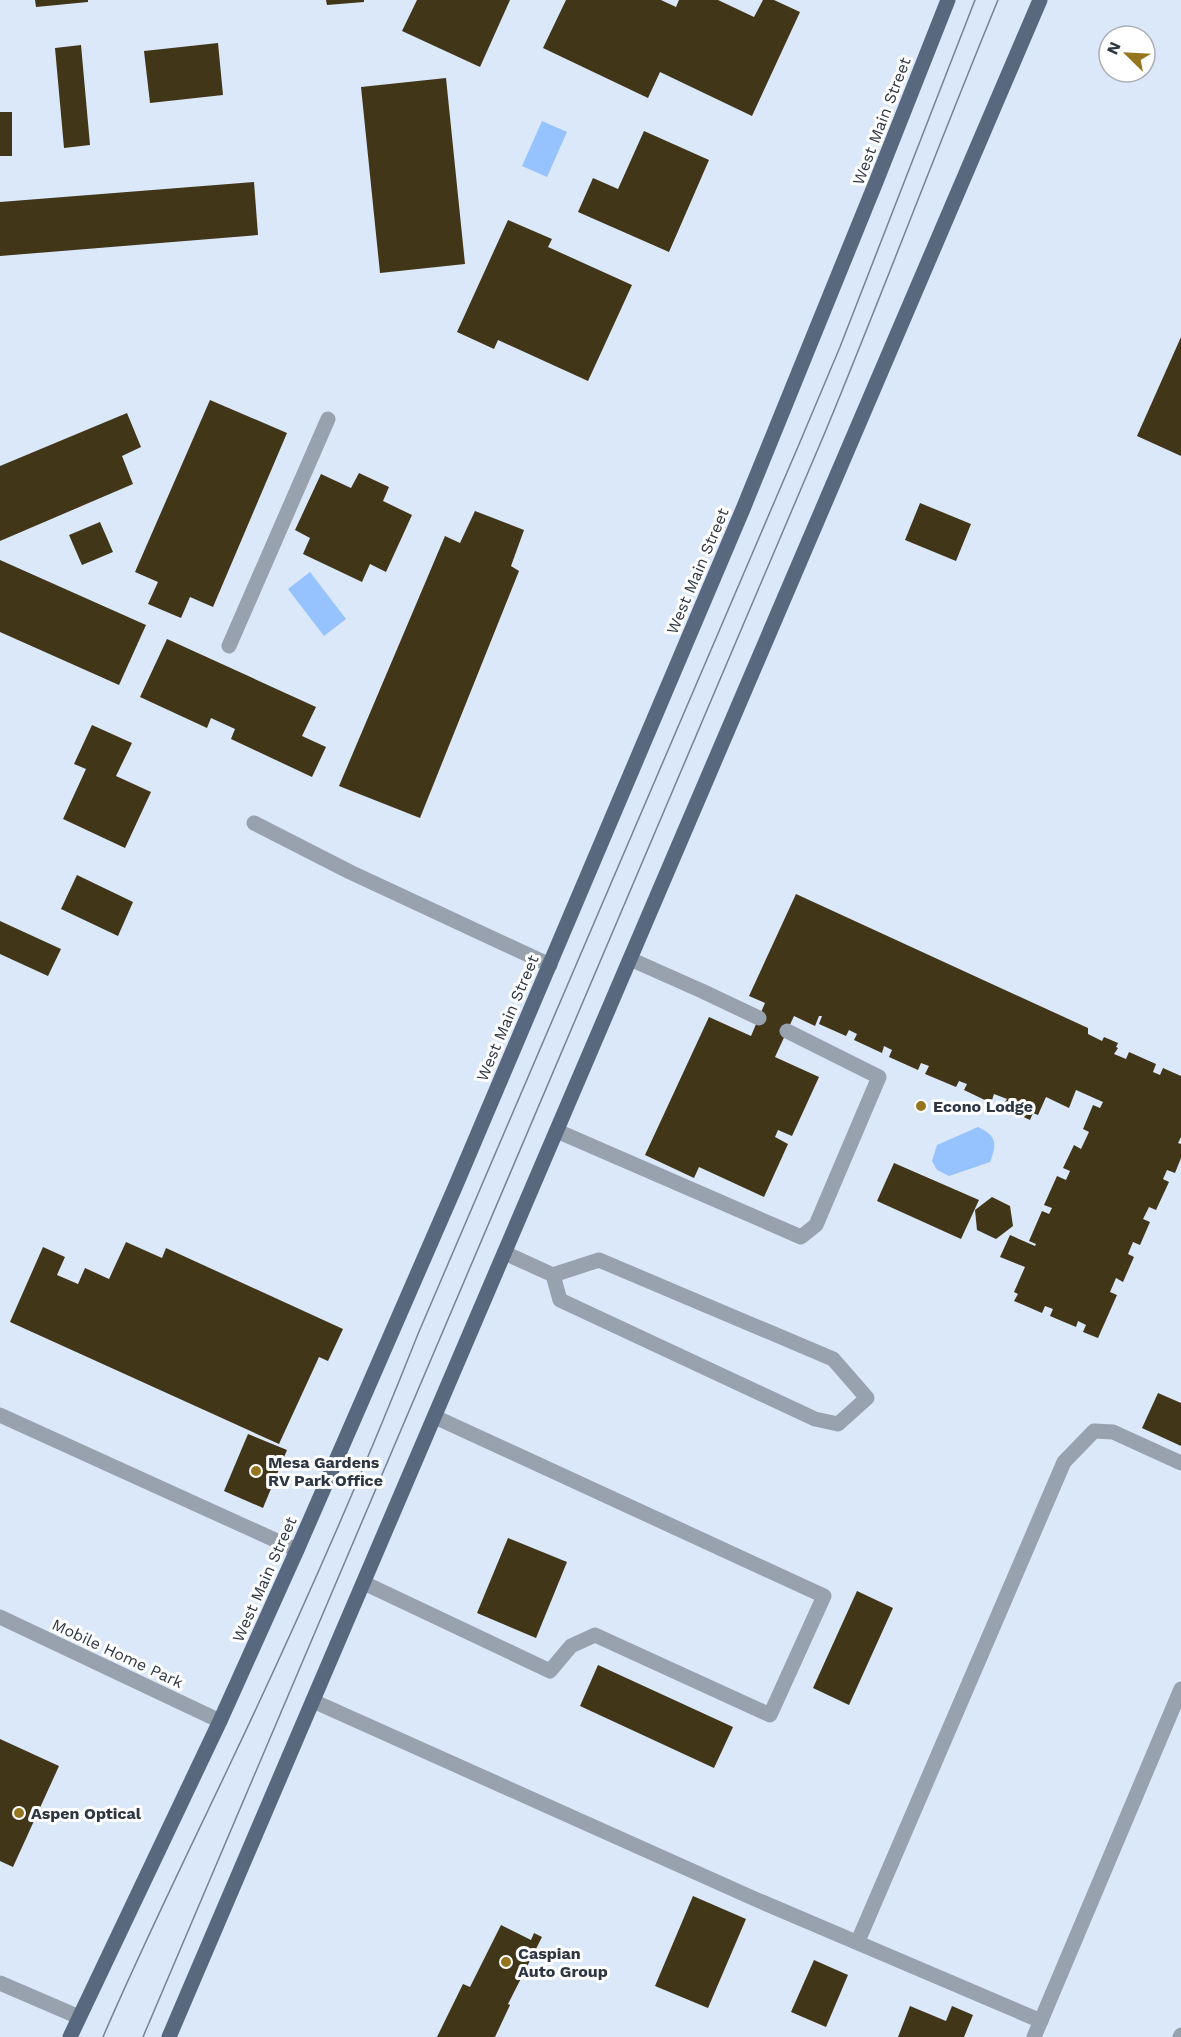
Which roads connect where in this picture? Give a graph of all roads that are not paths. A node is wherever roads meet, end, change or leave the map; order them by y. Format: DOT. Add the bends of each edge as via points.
graph roads {
  1 [pos="948,0"];
  2 [pos="1040,0"];
  3 [pos="328,419"];
  4 [pos="229,646"];
  5 [pos="254,824"];
  6 [pos="630,960"];
  7 [pos="550,965"];
  8 [pos="759,1018"];
  9 [pos="787,1031"];
  10 [pos="557,1131"];
  11 [pos="505,1253"];
  12 [pos="553,1275"];
  13 [pos="0,1414"];
  14 [pos="435,1417"];
  15 [pos="1181,1463"];
  16 [pos="297,1550"];
  17 [pos="364,1583"];
  18 [pos="0,1617"];
  19 [pos="1181,1689"];
  20 [pos="314,1701"];
  21 [pos="220,1721"];
  22 [pos="858,1941"];
  23 [pos="0,1983"];
  24 [pos="79,2017"];
  25 [pos="1041,2021"];
  26 [pos="70,2037"];
  27 [pos="169,2037"];
  28 [pos="1034,2037"];
  1 -- 7 [label="main road, West Main Street" via="743,509"];
  2 -- 6 [label="main road"];
  3 -- 4 [label="street"];
  5 -- 7 [label="street"];
  6 -- 8 [label="street"];
  6 -- 10 [label="main road"];
  7 -- 16 [label="main road, West Main Street"];
  9 -- 10 [label="street" via="879,1077 816,1225 801,1237"];
  10 -- 11 [label="main road"];
  11 -- 12 [label="street"];
  11 -- 14 [label="main road"];
  12 -- 12 [label="street" via="560,1300 815,1419 838,1424 867,1398 833,1359 599,1260"];
  13 -- 16 [label="street"];
  14 -- 17 [label="main road"];
  14 -- 17 [label="street" via="825,1596 770,1715 595,1635 571,1646 550,1671"];
  15 -- 22 [label="street" via="1103,1431 1094,1431 1064,1462"];
  16 -- 21 [label="main road, West Main Street"];
  17 -- 20 [label="main road"];
  18 -- 21 [label="street, Mobile Home Park"];
  19 -- 25 [label="street"];
  20 -- 22 [label="street" via="755,1899"];
  20 -- 27 [label="main road"];
  21 -- 24 [label="main road, West Main Street"];
  22 -- 25 [label="street"];
  23 -- 24 [label="street"];
  24 -- 26 [label="main road, West Main Street"];
  25 -- 28 [label="street"];
}
